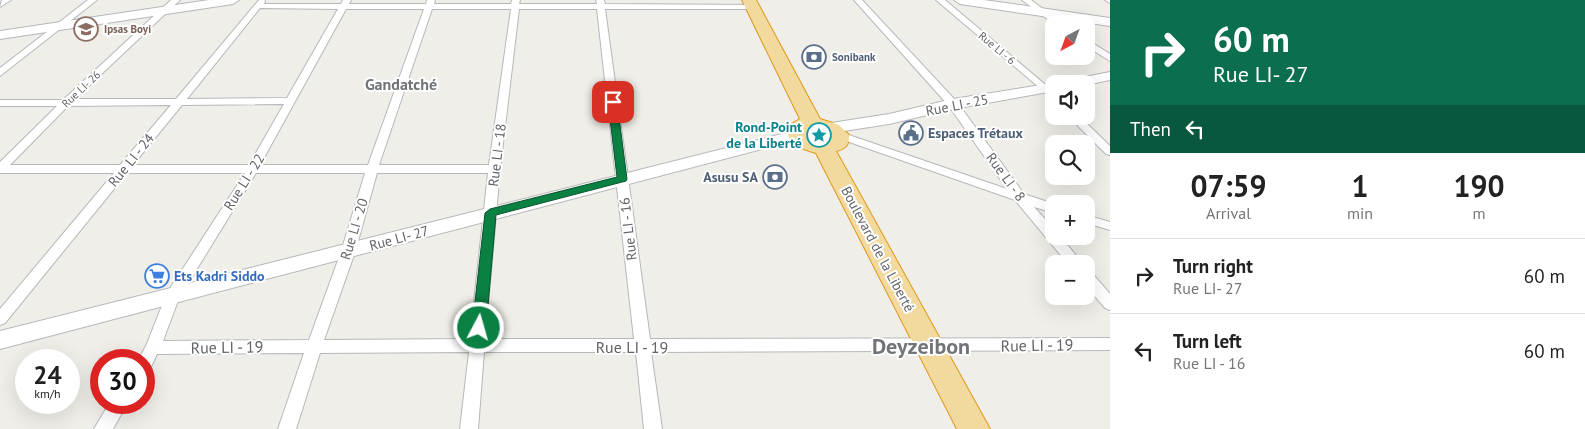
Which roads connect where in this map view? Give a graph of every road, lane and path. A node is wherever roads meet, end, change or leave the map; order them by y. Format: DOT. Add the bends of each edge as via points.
graph roads {
  1 [pos="7,0"];
  2 [pos="93,0"];
  3 [pos="176,0"];
  4 [pos="233,0"];
  5 [pos="858,0"];
  6 [pos="940,0"];
  7 [pos="960,0"];
  8 [pos="1026,0"];
  9 [pos="260,3"];
  10 [pos="345,3"];
  11 [pos="430,3"];
  12 [pos="515,3"];
  13 [pos="600,3"];
  14 [pos="751,3"];
  15 [pos="0,5"];
  16 [pos="165,11"];
  17 [pos="1042,12"];
  18 [pos="1046,15"];
  19 [pos="1110,22"];
  20 [pos="61,26"];
  21 [pos="0,35"];
  22 [pos="1095,48"];
  23 [pos="1110,58"];
  24 [pos="0,73"];
  25 [pos="1110,76"];
  26 [pos="1095,79"];
  27 [pos="1045,86"];
  28 [pos="1045,92"];
  29 [pos="291,101"];
  30 [pos="66,102"];
  31 [pos="0,103"];
  32 [pos="178,103"];
  33 [pos="953,104"];
  34 [pos="1082,125"];
  35 [pos="821,134"];
  36 [pos="1110,152"];
  37 [pos="0,169"];
  38 [pos="372,169"];
  39 [pos="494,169"];
  40 [pos="123,170"];
  41 [pos="252,170"];
  42 [pos="622,179"];
  43 [pos="1021,199"];
  44 [pos="1045,206"];
  45 [pos="490,213"];
  46 [pos="1095,222"];
  47 [pos="1110,226"];
  48 [pos="348,252"];
  49 [pos="1068,255"];
  50 [pos="1095,286"];
  51 [pos="172,297"];
  52 [pos="1110,304"];
  53 [pos="0,319"];
  54 [pos="0,340"];
  55 [pos="1110,344"];
  56 [pos="314,346"];
  57 [pos="930,346"];
  58 [pos="477,347"];
  59 [pos="642,347"];
  60 [pos="153,348"];
  61 [pos="112,414"];
  62 [pos="103,429"];
  63 [pos="287,429"];
  64 [pos="469,429"];
  65 [pos="653,429"];
  66 [pos="974,429"];
  1 -- 15 [label="street"];
  2 -- 20 [label="street"];
  3 -- 16 [label="street, Rue LI- 26"];
  4 -- 16 [label="street"];
  5 -- 33 [label="street, Rue LI - 8"];
  6 -- 27 [label="street, Rue LI - 6"];
  7 -- 17 [label="street"];
  8 -- 17 [label="street"];
  9 -- 10 [label="street"];
  9 -- 32 [label="street, Rue LI - 24"];
  10 -- 11 [label="street"];
  10 -- 29 [label="street, Rue LI - 22"];
  11 -- 12 [label="street"];
  11 -- 38 [label="street, Rue LI - 20"];
  12 -- 13 [label="street"];
  12 -- 39 [label="street, Rue LI - 18"];
  13 -- 14 [label="street"];
  13 -- 42 [label="street, Rue LI - 16"];
  14 -- 35 [label="highway, Boulevard de la Liberté"];
  16 -- 20 [label="street"];
  16 -- 30 [label="street, Rue LI- 26"];
  17 -- 18 [label="street"];
  17 -- 19 [label="street"];
  20 -- 21 [label="street"];
  20 -- 24 [label="street"];
  22 -- 23 [label="street"];
  25 -- 26 [label="street"];
  28 -- 33 [label="street, Rue LI - 25"];
  29 -- 32 [label="street"];
  29 -- 41 [label="street, Rue LI - 22"];
  30 -- 31 [label="street"];
  30 -- 32 [label="street"];
  30 -- 37 [label="street, Rue LI- 26"];
  32 -- 40 [label="street, Rue LI - 24"];
  33 -- 35 [label="street, Rue LI - 25"];
  33 -- 43 [label="street, Rue LI - 8"];
  34 -- 36 [label="street"];
  35 -- 42 [label="street, Rue LI- 27"];
  35 -- 43 [label="street"];
  35 -- 57 [label="highway, Boulevard de la Liberté"];
  37 -- 40 [label="street"];
  38 -- 39 [label="street"];
  38 -- 41 [label="street"];
  38 -- 48 [label="street, Rue LI - 20"];
  39 -- 45 [label="street, Rue LI - 18"];
  40 -- 41 [label="street"];
  40 -- 53 [label="street, Rue LI - 24"];
  41 -- 51 [label="street, Rue LI - 22"];
  42 -- 45 [label="street, Rue LI- 27"];
  42 -- 59 [label="street, Rue LI - 16"];
  43 -- 44 [label="street"];
  43 -- 49 [label="street, Rue LI - 8"];
  45 -- 48 [label="street, Rue LI- 27"];
  45 -- 58 [label="street, Rue LI - 18"];
  46 -- 47 [label="street"];
  48 -- 51 [label="street, Rue LI- 27"];
  48 -- 56 [label="street, Rue LI - 20"];
  50 -- 52 [label="street"];
  51 -- 54 [label="street, Rue LI- 27"];
  51 -- 60 [label="street, Rue LI - 22"];
  55 -- 57 [label="street, Rue LI - 19"];
  56 -- 58 [label="street, Rue LI - 19"];
  56 -- 60 [label="street, Rue LI - 19"];
  56 -- 63 [label="street, Rue LI - 20"];
  57 -- 59 [label="street, Rue LI - 19"];
  57 -- 66 [label="highway, Boulevard de la Liberté"];
  58 -- 59 [label="street, Rue LI - 19"];
  58 -- 64 [label="street, Rue LI - 18"];
  59 -- 65 [label="street, Rue LI - 16"];
  61 -- 62 [label="street"];
}
